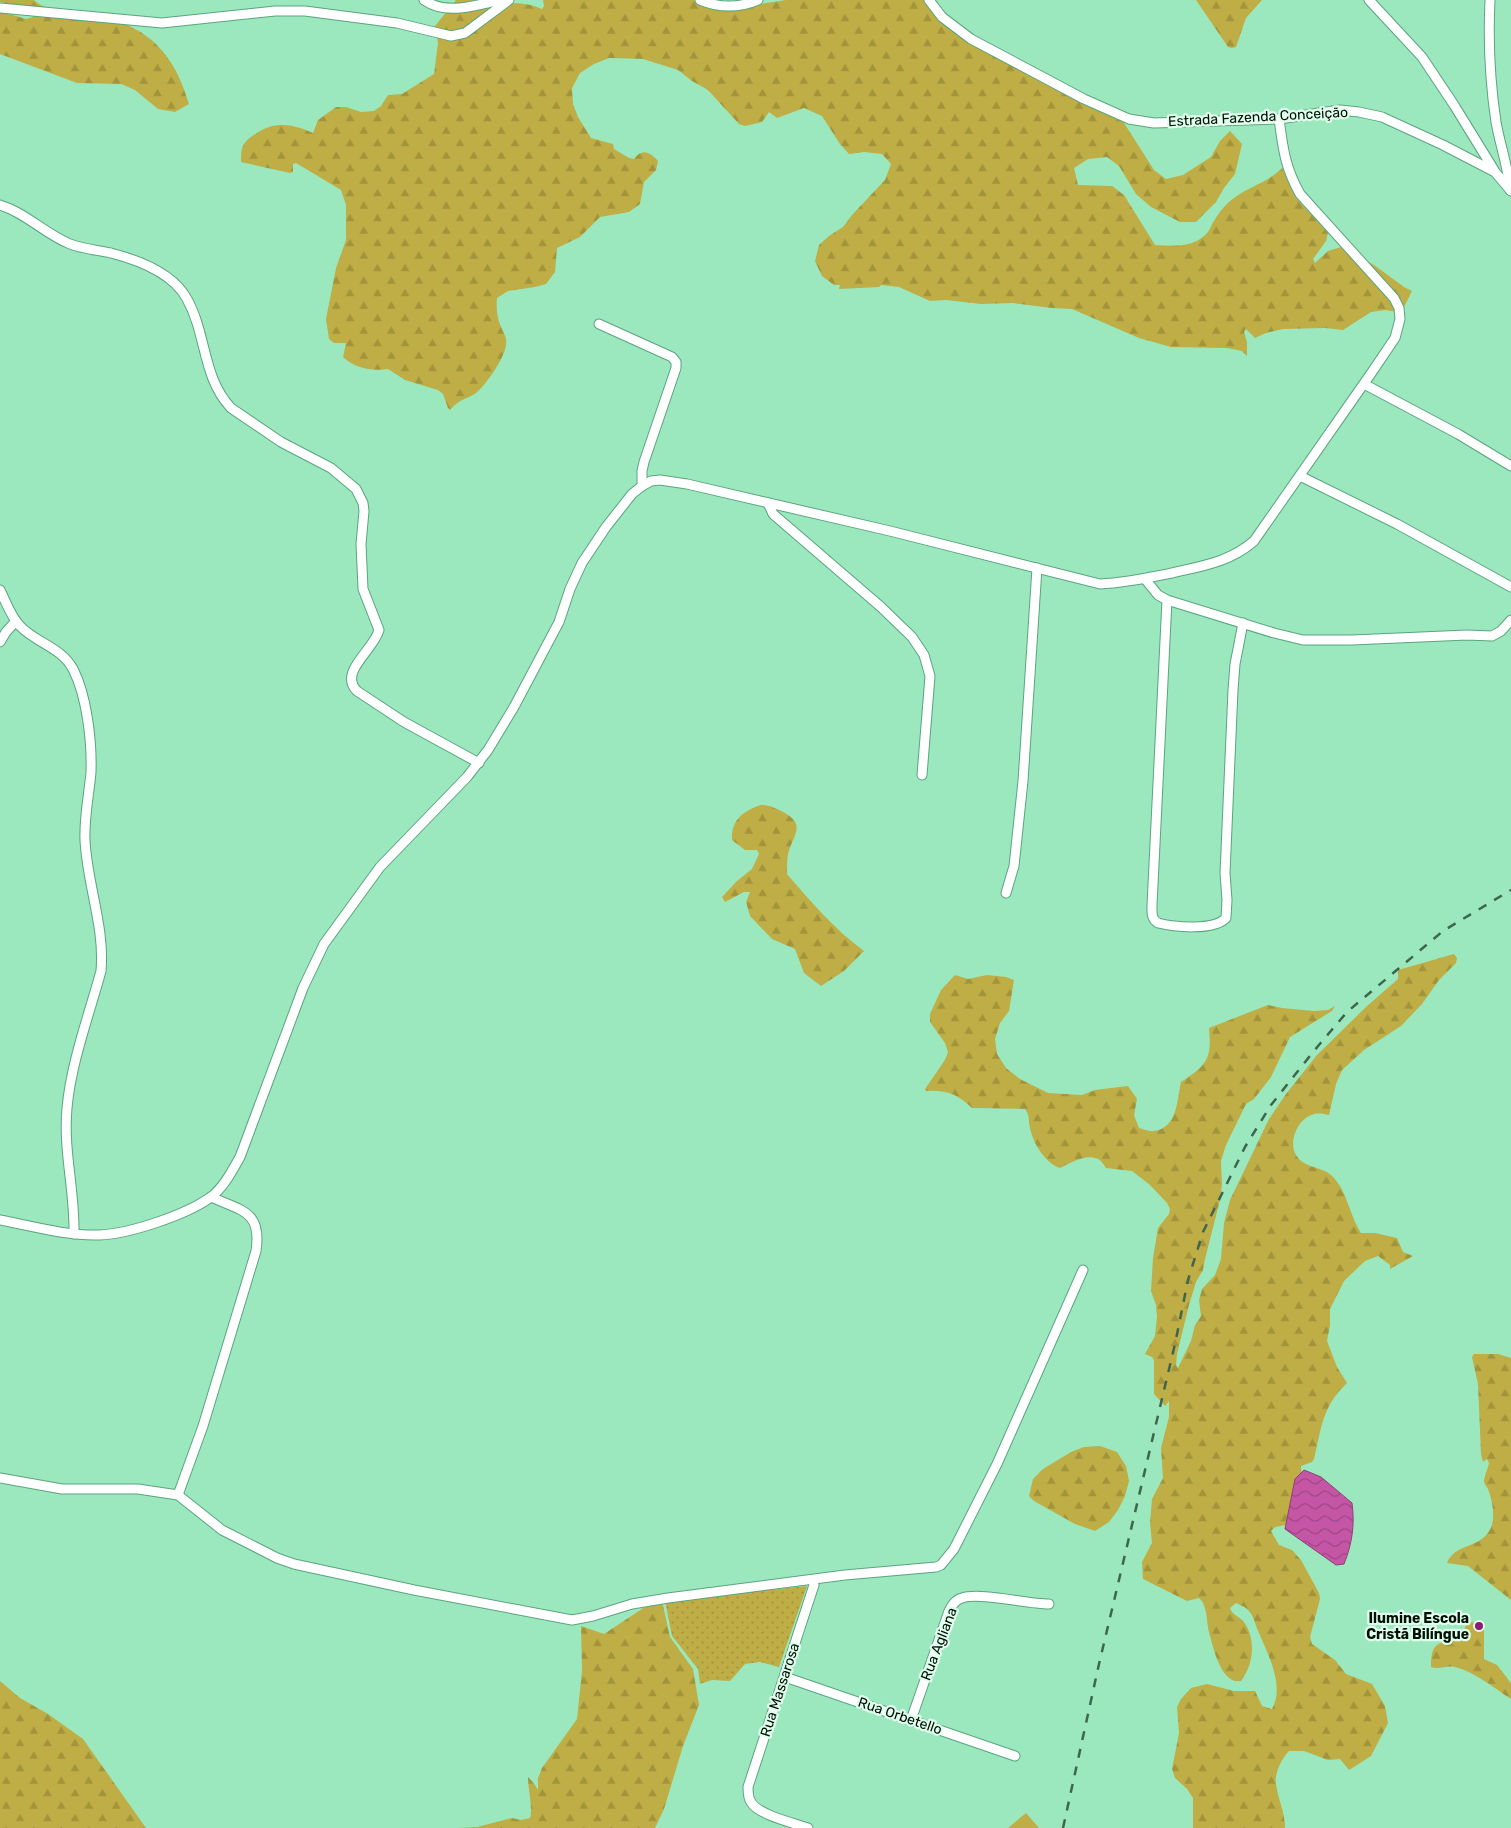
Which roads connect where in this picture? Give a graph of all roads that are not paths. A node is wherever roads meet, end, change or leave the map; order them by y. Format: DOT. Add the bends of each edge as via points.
graph roads {
  1 [pos="424,0"];
  2 [pos="501,0"];
  3 [pos="509,0"];
  4 [pos="700,0"];
  5 [pos="758,0"];
  6 [pos="929,0"];
  7 [pos="1369,0"];
  8 [pos="1490,0"];
  9 [pos="0,8"];
  10 [pos="1279,119"];
  11 [pos="1495,172"];
  12 [pos="1510,190"];
  13 [pos="0,205"];
  14 [pos="599,324"];
  15 [pos="1364,384"];
  16 [pos="1511,466"];
  17 [pos="1300,476"];
  18 [pos="642,486"];
  19 [pos="768,503"];
  20 [pos="1037,568"];
  21 [pos="1145,579"];
  22 [pos="1511,587"];
  23 [pos="0,590"];
  24 [pos="1168,600"];
  25 [pos="1511,620"];
  26 [pos="16,621"];
  27 [pos="1243,623"];
  28 [pos="0,642"];
  29 [pos="479,763"];
  30 [pos="922,775"];
  31 [pos="1006,893"];
  32 [pos="211,1197"];
  33 [pos="0,1220"];
  34 [pos="74,1234"];
  35 [pos="1083,1270"];
  36 [pos="0,1478"];
  37 [pos="178,1495"];
  38 [pos="814,1585"];
  39 [pos="1049,1604"];
  40 [pos="785,1677"];
  41 [pos="910,1720"];
  42 [pos="1015,1756"];
  43 [pos="808,1828"];
  1 -- 2 [label="street" via="446,9"];
  3 -- 9 [label="street" via="464,33 451,36 397,23 305,11 162,22"];
  4 -- 5 [label="street" via="734,6"];
  6 -- 10 [label="street, Estrada Fazenda Conceição" via="942,17 971,39 1129,119 1154,123"];
  7 -- 11 [label="street" via="1422,57"];
  8 -- 12 [label="street" via="1490,70 1496,124"];
  10 -- 11 [label="street, Estrada Fazenda Conceição" via="1340,110 1382,117"];
  10 -- 15 [label="street" via="1285,158 1300,194 1397,302 1400,319 1395,338"];
  11 -- 12 [label="street, Estrada Fazenda Conceição"];
  13 -- 29 [label="street" via="71,244 130,259 158,271 175,283 187,299 213,382 226,402 281,442 330,468 356,489 364,511 361,544 363,589 379,630 353,670 351,684 404,722"];
  14 -- 18 [label="street" via="672,357 676,362 644,462"];
  15 -- 16 [label="street"];
  15 -- 17 [label="street"];
  17 -- 21 [label="street" via="1264,529 1245,549 1215,564"];
  17 -- 22 [label="street" via="1397,524"];
  18 -- 19 [label="street" via="660,480"];
  18 -- 29 [label="street" via="612,520 582,564 542,655"];
  19 -- 20 [label="street"];
  19 -- 30 [label="street" via="773,514 881,607 919,646 930,676"];
  20 -- 21 [label="street" via="1100,584"];
  20 -- 31 [label="street" via="1022,790 1014,866"];
  21 -- 24 [label="street" via="1158,595"];
  23 -- 26 [label="street"];
  24 -- 27 [label="street"];
  24 -- 27 [label="street" via="1152,905 1152,916 1158,923 1203,927 1218,924 1226,918 1233,690"];
  25 -- 27 [label="street" via="1502,631 1492,636 1352,640 1294,639"];
  26 -- 28 [label="street"];
  26 -- 34 [label="street" via="27,632 56,649 72,666 81,688 91,755 85,840 102,962 73,1070 67,1108"];
  29 -- 32 [label="street" via="380,868 324,944 303,988 240,1157"];
  32 -- 34 [label="street" via="187,1210 130,1230 99,1235"];
  32 -- 37 [label="street" via="248,1215 257,1225 258,1238 203,1426"];
  33 -- 34 [label="street"];
  35 -- 37 [label="street" via="997,1464 954,1549 936,1567 845,1575 668,1598 572,1620 294,1564 222,1530"];
  36 -- 37 [label="street" via="62,1489 138,1489"];
  38 -- 40 [label="street, Rua Massarosa"];
  39 -- 41 [label="street, Rua Agliana" via="976,1596 963,1597 952,1604"];
  40 -- 41 [label="street, Rua Orbetello"];
  40 -- 43 [label="street, Rua Massarosa" via="750,1780 748,1795 751,1803 763,1812"];
  41 -- 42 [label="street, Rua Orbetello"];
}
